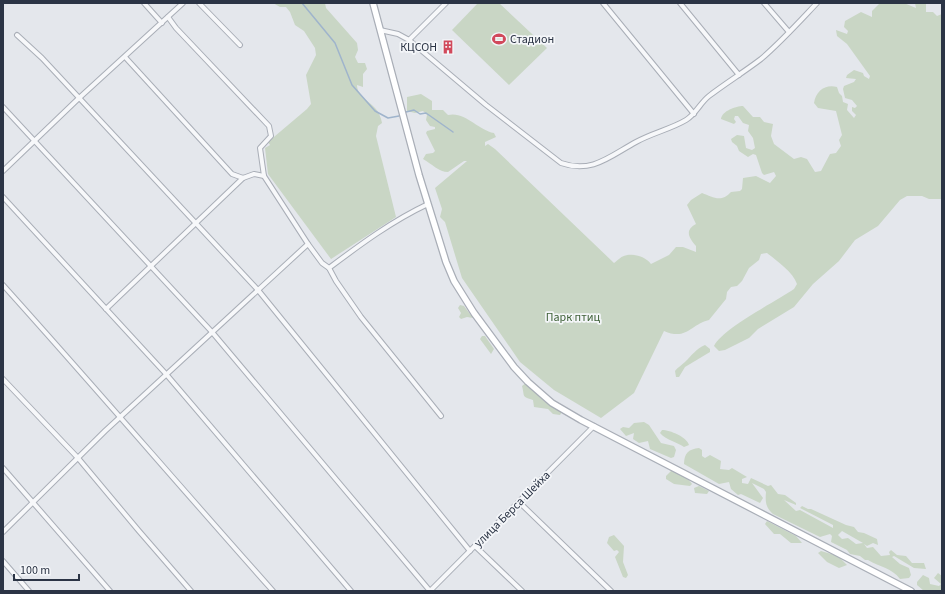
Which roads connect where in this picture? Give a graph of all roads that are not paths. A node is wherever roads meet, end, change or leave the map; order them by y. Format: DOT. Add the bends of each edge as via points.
graph roads {
  1 [pos="144,3"];
  2 [pos="182,3"];
  3 [pos="199,3"];
  4 [pos="374,3"];
  5 [pos="446,3"];
  6 [pos="603,3"];
  7 [pos="680,3"];
  8 [pos="764,3"];
  9 [pos="816,3"];
  10 [pos="168,17"];
  11 [pos="162,23"];
  12 [pos="380,30"];
  13 [pos="789,32"];
  14 [pos="17,35"];
  15 [pos="409,40"];
  16 [pos="240,45"];
  17 [pos="125,57"];
  18 [pos="739,75"];
  19 [pos="78,99"];
  20 [pos="3,107"];
  21 [pos="694,114"];
  22 [pos="34,141"];
  23 [pos="3,171"];
  24 [pos="264,176"];
  25 [pos="243,178"];
  26 [pos="3,197"];
  27 [pos="428,204"];
  28 [pos="194,223"];
  29 [pos="308,244"];
  30 [pos="150,266"];
  31 [pos="330,268"];
  32 [pos="3,285"];
  33 [pos="258,290"];
  34 [pos="106,308"];
  35 [pos="212,332"];
  36 [pos="166,374"];
  37 [pos="3,379"];
  38 [pos="121,416"];
  39 [pos="441,416"];
  40 [pos="594,426"];
  41 [pos="78,458"];
  42 [pos="3,468"];
  43 [pos="34,501"];
  44 [pos="519,502"];
  45 [pos="3,532"];
  46 [pos="475,546"];
  47 [pos="470,551"];
  48 [pos="3,561"];
  49 [pos="431,590"];
  50 [pos="29,591"];
  51 [pos="110,591"];
  52 [pos="191,591"];
  53 [pos="273,591"];
  54 [pos="351,591"];
  55 [pos="437,591"];
  56 [pos="522,591"];
  57 [pos="611,591"];
  58 [pos="911,591"];
  1 -- 11 [label="street"];
  2 -- 10 [label="street"];
  3 -- 16 [label="street"];
  4 -- 12 [label="main road"];
  5 -- 15 [label="street"];
  6 -- 21 [label="street"];
  7 -- 18 [label="street"];
  8 -- 13 [label="street"];
  9 -- 13 [label="street"];
  10 -- 11 [label="street"];
  10 -- 24 [label="street" via="270,126 271,136 260,148"];
  11 -- 17 [label="street"];
  12 -- 15 [label="street" via="398,34"];
  12 -- 27 [label="main road"];
  13 -- 18 [label="street" via="762,58"];
  14 -- 19 [label="street" via="42,58"];
  15 -- 21 [label="street" via="486,105 561,163 574,168 587,167 608,159 637,141"];
  17 -- 19 [label="street"];
  17 -- 25 [label="street" via="232,174"];
  18 -- 21 [label="street" via="707,97"];
  19 -- 22 [label="street"];
  19 -- 28 [label="street"];
  20 -- 22 [label="street"];
  22 -- 23 [label="street"];
  22 -- 30 [label="street"];
  24 -- 25 [label="street" via="254,174"];
  24 -- 29 [label="street"];
  25 -- 28 [label="street"];
  26 -- 34 [label="street"];
  27 -- 31 [label="street" via="378,232"];
  27 -- 40 [label="main road" via="454,281 501,350 528,382 552,403"];
  28 -- 30 [label="street"];
  28 -- 33 [label="street"];
  29 -- 31 [label="street" via="322,263"];
  29 -- 33 [label="street"];
  30 -- 34 [label="street"];
  30 -- 35 [label="street"];
  31 -- 39 [label="street" via="361,317"];
  32 -- 38 [label="street"];
  33 -- 35 [label="street"];
  33 -- 47 [label="street"];
  34 -- 36 [label="street"];
  35 -- 36 [label="street"];
  35 -- 49 [label="street"];
  36 -- 38 [label="street"];
  36 -- 54 [label="street"];
  37 -- 41 [label="street"];
  38 -- 41 [label="street"];
  38 -- 53 [label="street"];
  40 -- 44 [label="street, улица Берса Шейха"];
  40 -- 58 [label="main road"];
  41 -- 43 [label="street"];
  41 -- 52 [label="street"];
  42 -- 43 [label="street"];
  43 -- 45 [label="street"];
  43 -- 51 [label="street"];
  44 -- 46 [label="street, улица Берса Шейха"];
  44 -- 57 [label="street"];
  46 -- 47 [label="street, улица Берса Шейха"];
  46 -- 56 [label="street"];
  47 -- 49 [label="street, улица Берса Шейха"];
  48 -- 50 [label="street"];
  49 -- 55 [label="street"];
}
